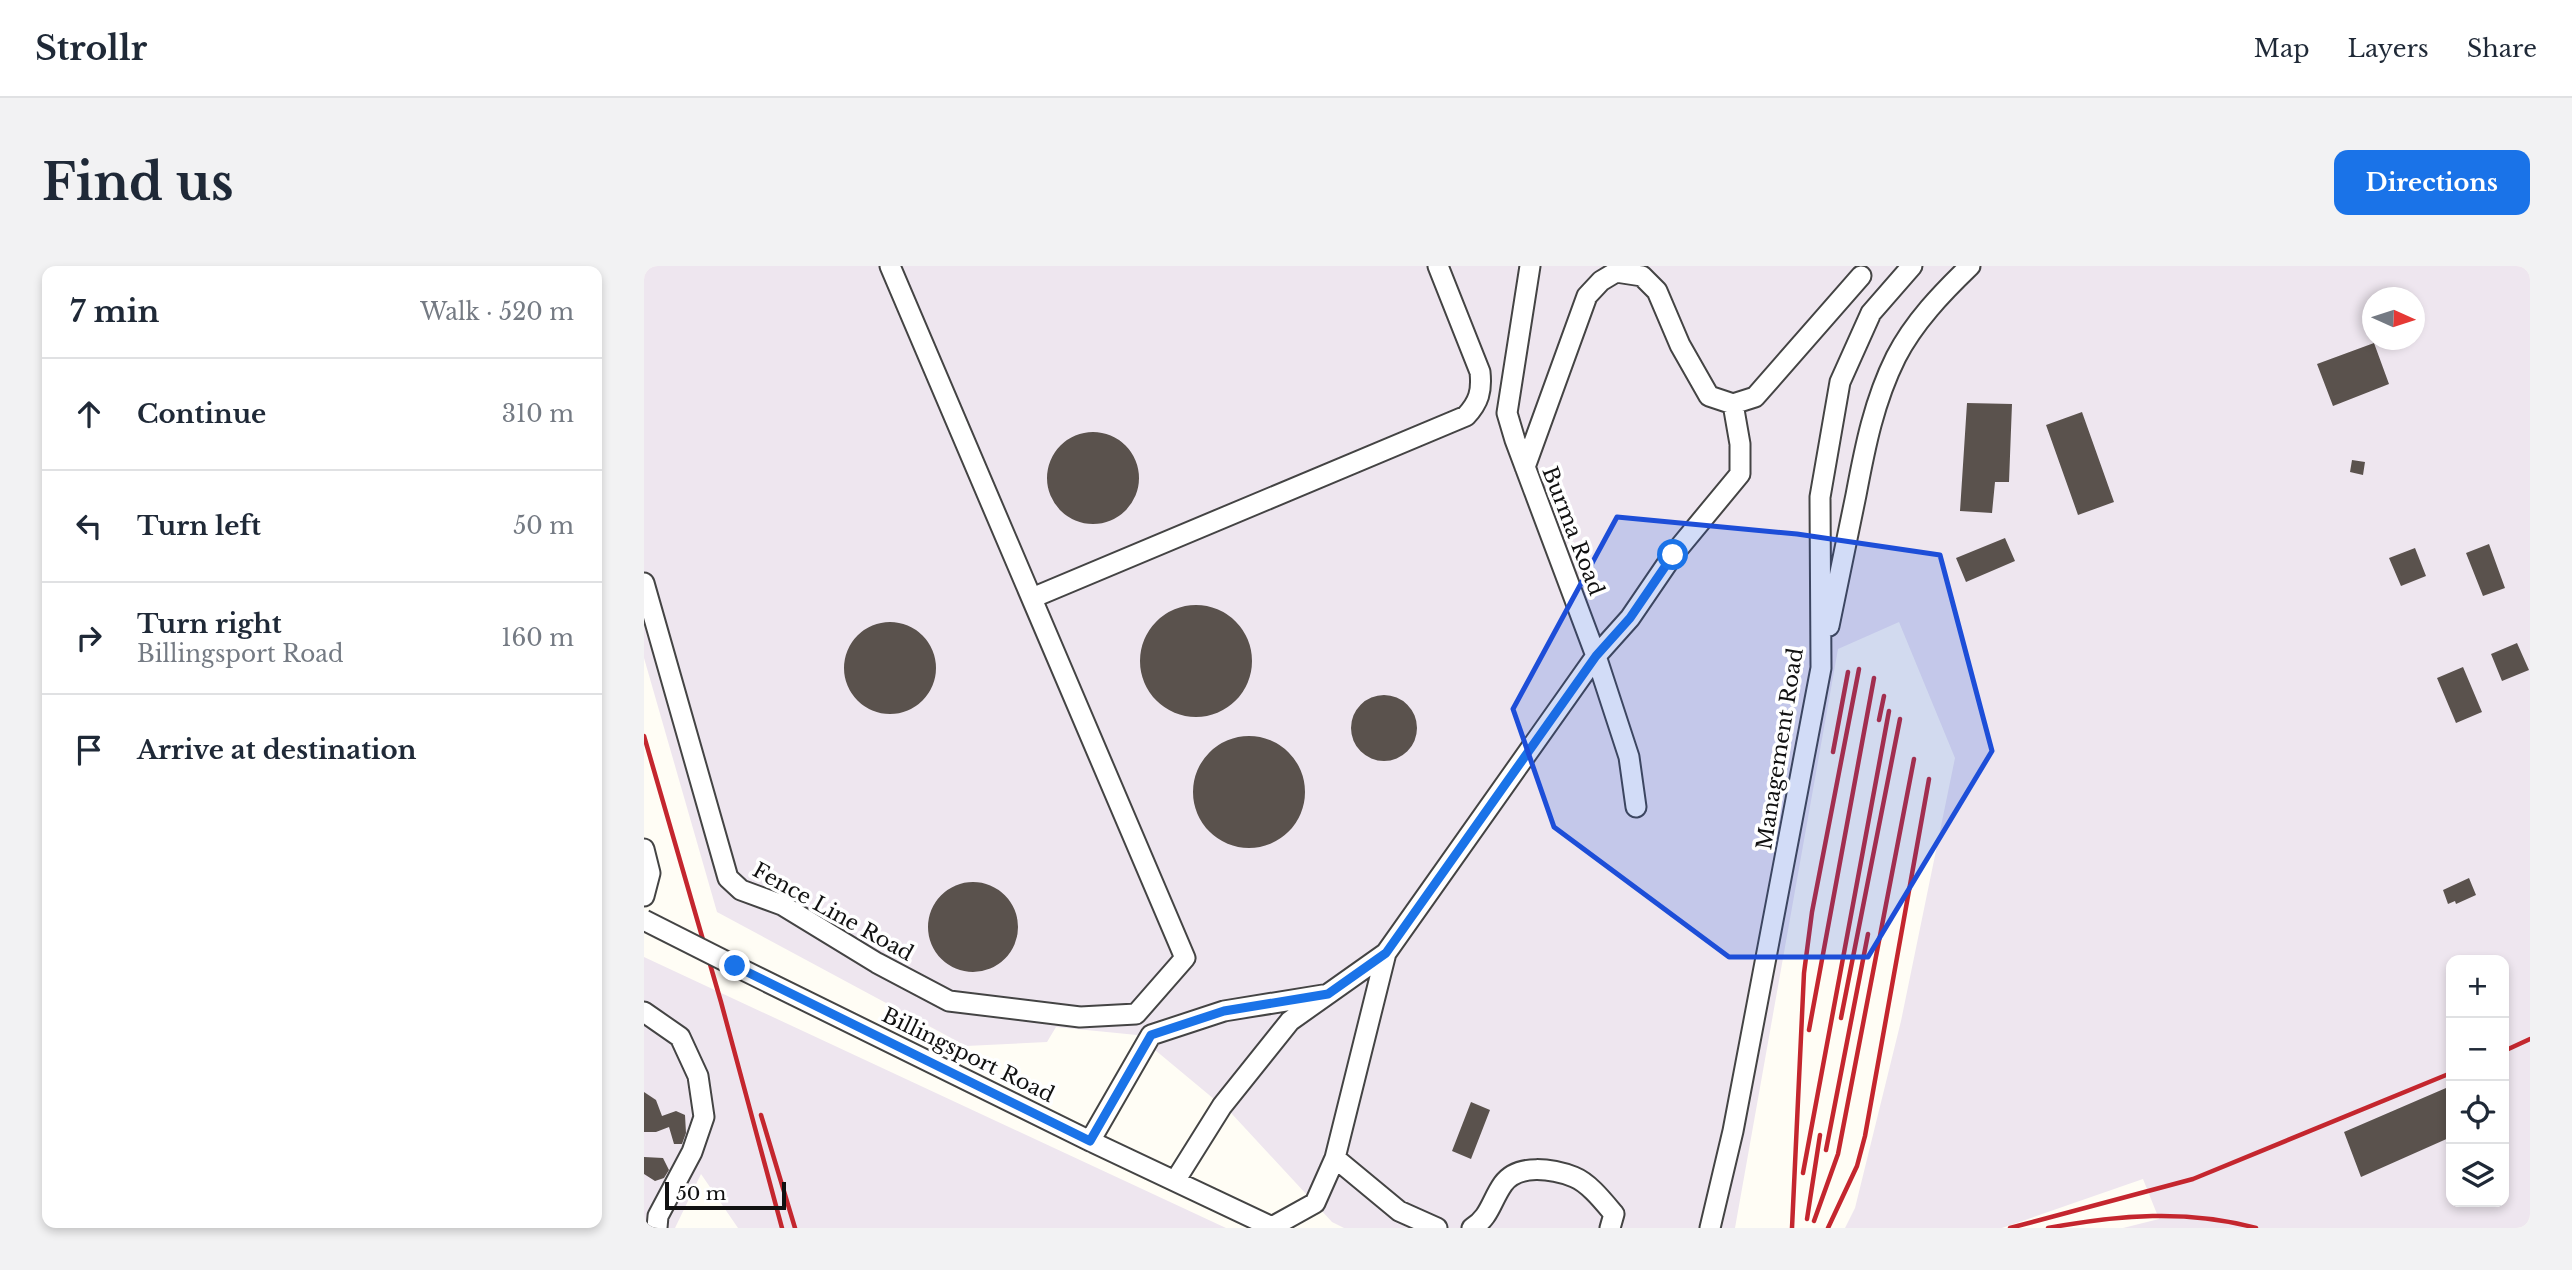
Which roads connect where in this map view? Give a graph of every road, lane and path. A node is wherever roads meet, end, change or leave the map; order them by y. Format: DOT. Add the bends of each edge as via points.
graph roads {
  1 [pos="891,266"];
  2 [pos="1438,266"];
  3 [pos="1530,266"];
  4 [pos="1912,266"];
  5 [pos="1970,266"];
  6 [pos="1861,276"];
  7 [pos="1733,404"];
  8 [pos="1525,467"];
  9 [pos="644,583"];
  10 [pos="1031,598"];
  11 [pos="1596,656"];
  12 [pos="1821,668"];
  13 [pos="1636,807"];
  14 [pos="644,849"];
  15 [pos="644,896"];
  16 [pos="644,920"];
  17 [pos="1386,953"];
  18 [pos="1328,994"];
  19 [pos="644,1012"];
  20 [pos="1090,1141"];
  21 [pos="1335,1158"];
  22 [pos="1175,1181"];
  23 [pos="1271,1227"];
  24 [pos="657,1228"];
  25 [pos="1437,1228"];
  26 [pos="1472,1228"];
  27 [pos="1610,1228"];
  28 [pos="1710,1228"];
  1 -- 10 [label="street"];
  2 -- 10 [label="street" via="1480,372 1482,389 1466,416"];
  3 -- 8 [label="street, Burma Road" via="1507,413"];
  4 -- 12 [label="street, Management Road" via="1871,313 1840,382 1820,497"];
  5 -- 12 [label="street" via="1916,327 1884,384 1870,423"];
  6 -- 7 [label="street" via="1755,397"];
  7 -- 8 [label="street" via="1709,396 1702,387 1657,291 1642,276 1616,272 1587,296"];
  7 -- 11 [label="street" via="1740,474"];
  8 -- 11 [label="street, Burma Road"];
  9 -- 10 [label="street, Fence Line Road" via="728,878 741,891 782,905 949,1001 1080,1017 1136,1014 1185,958"];
  11 -- 13 [label="street, Burma Road" via="1629,757"];
  11 -- 17 [label="street"];
  12 -- 28 [label="street, Management Road" via="1733,1131"];
  14 -- 15 [label="street" via="650,873"];
  16 -- 20 [label="street, Billingsport Road, bridge"];
  17 -- 18 [label="street"];
  17 -- 21 [label="street"];
  18 -- 20 [label="street" via="1224,1011 1151,1035"];
  18 -- 22 [label="street" via="1290,1021 1222,1106"];
  19 -- 24 [label="street" via="680,1037 698,1076 704,1117 692,1152 658,1216"];
  20 -- 22 [label="street, Billingsport Road"];
  21 -- 23 [label="street" via="1315,1203"];
  21 -- 25 [label="street" via="1399,1211"];
  22 -- 23 [label="street, Billingsport Road"];
  26 -- 27 [label="street" via="1484,1221 1503,1183 1536,1168 1575,1178 1593,1192 1614,1213"];
}
